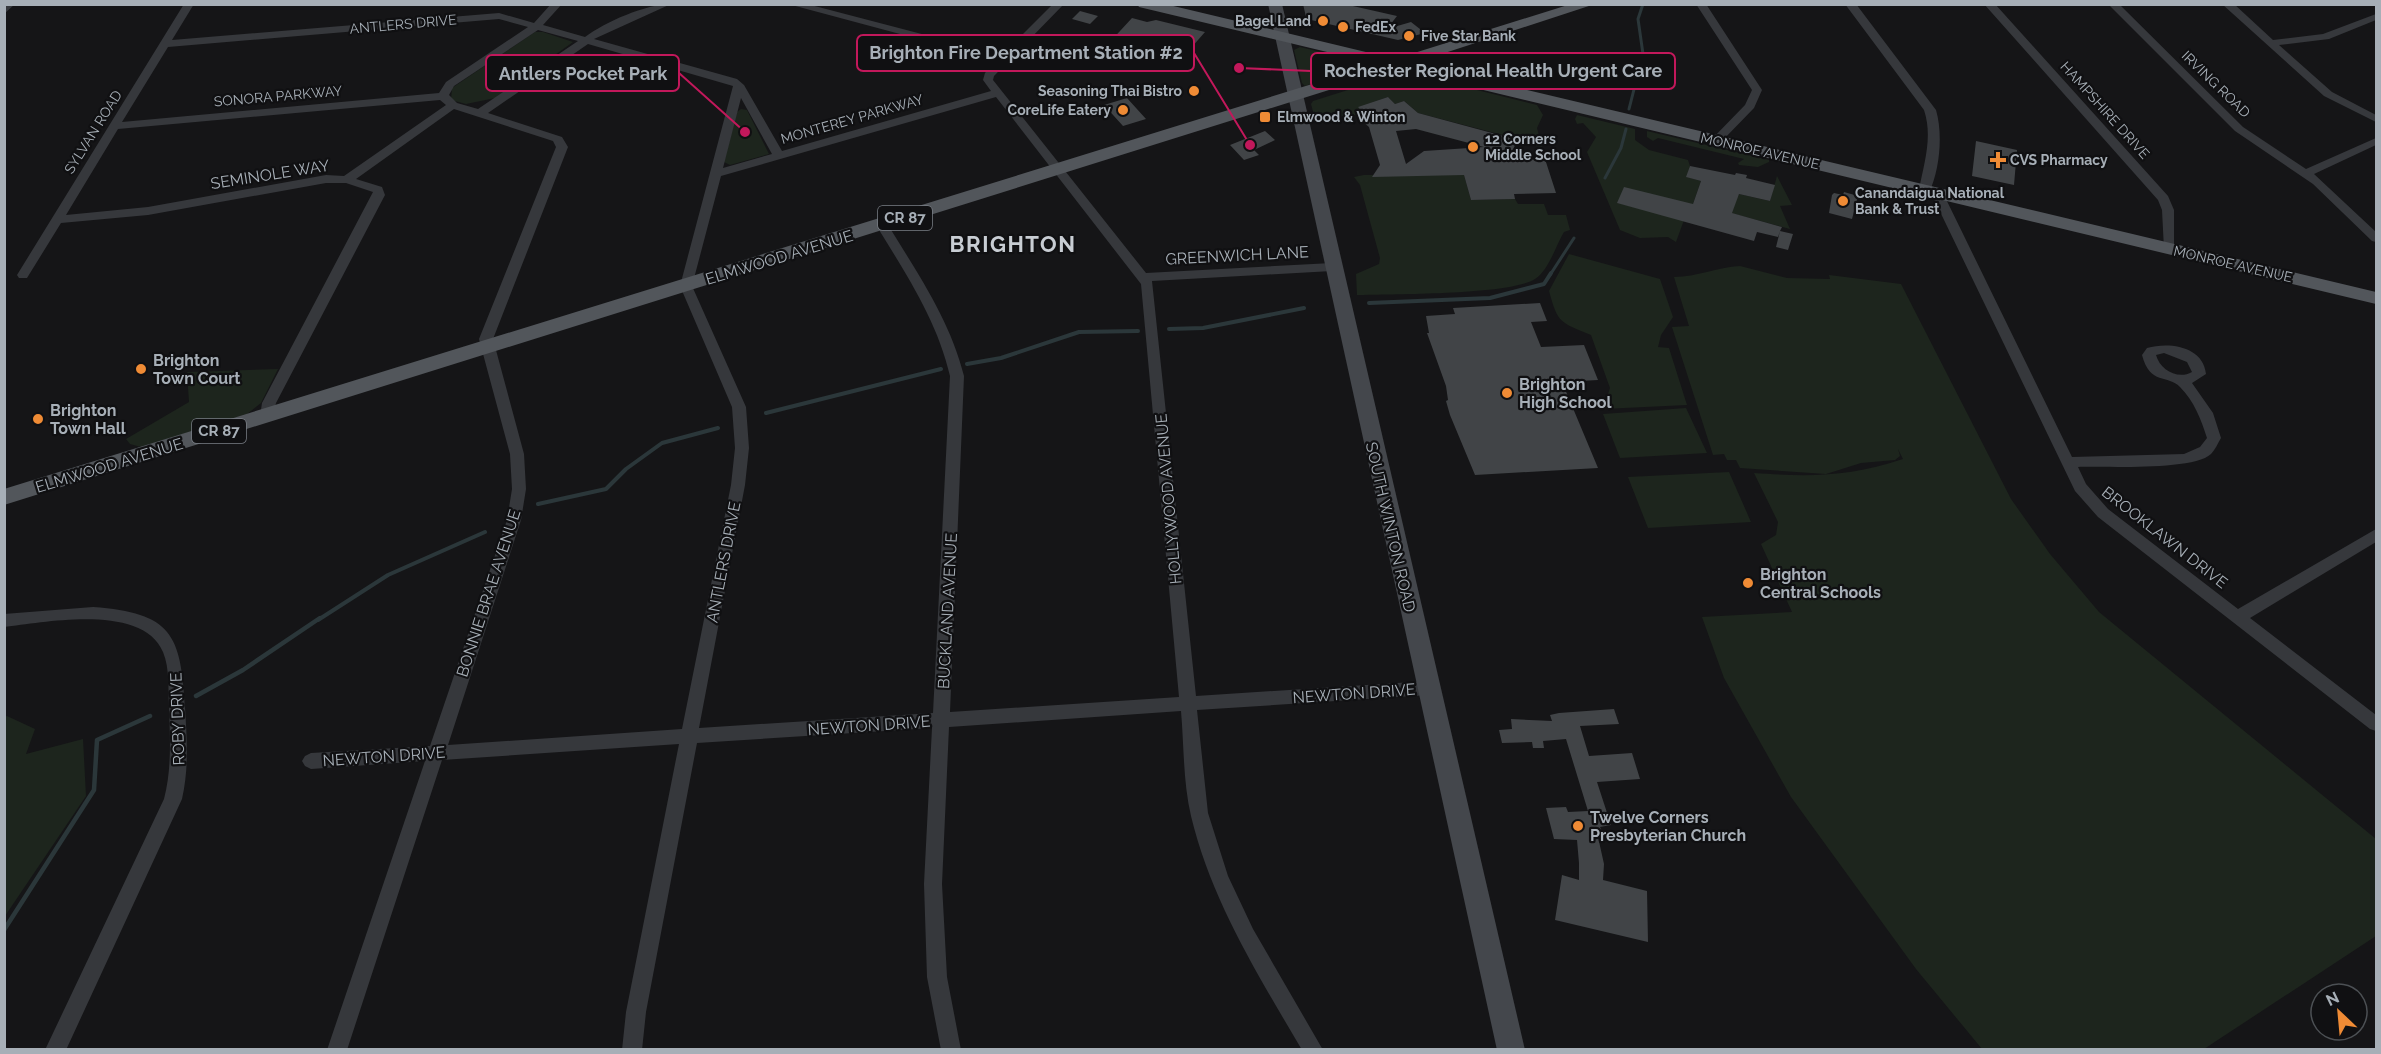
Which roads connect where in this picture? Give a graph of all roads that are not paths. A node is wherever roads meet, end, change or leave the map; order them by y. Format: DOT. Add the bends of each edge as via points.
graph roads {
  1 [pos="10,4"];
  2 [pos="189,4"];
  3 [pos="557,4"];
  4 [pos="666,4"];
  5 [pos="793,4"];
  6 [pos="1059,4"];
  7 [pos="1144,4"];
  8 [pos="1275,4"];
  9 [pos="1588,4"];
  10 [pos="1701,4"];
  11 [pos="1850,4"];
  12 [pos="1989,4"];
  13 [pos="2113,4"];
  14 [pos="2227,4"];
  15 [pos="4,11"];
  16 [pos="2376,17"];
  17 [pos="537,26"];
  18 [pos="1282,37"];
  19 [pos="585,40"];
  20 [pos="2270,43"];
  21 [pos="165,44"];
  22 [pos="1004,60"];
  23 [pos="1397,64"];
  24 [pos="739,85"];
  25 [pos="998,93"];
  26 [pos="443,96"];
  27 [pos="1295,97"];
  28 [pos="453,105"];
  29 [pos="480,113"];
  30 [pos="2376,119"];
  31 [pos="116,126"];
  32 [pos="1717,140"];
  33 [pos="2376,141"];
  34 [pos="779,156"];
  35 [pos="1059,170"];
  36 [pos="2307,173"];
  37 [pos="714,174"];
  38 [pos="347,180"];
  39 [pos="1931,192"];
  40 [pos="57,220"];
  41 [pos="882,225"];
  42 [pos="2376,238"];
  43 [pos="2170,249"];
  44 [pos="1332,267"];
  45 [pos="23,275"];
  46 [pos="1143,277"];
  47 [pos="686,286"];
  48 [pos="2376,298"];
  49 [pos="488,348"];
  50 [pos="2183,380"];
  51 [pos="267,416"];
  52 [pos="2068,462"];
  53 [pos="4,497"];
  54 [pos="2376,535"];
  55 [pos="2238,617"];
  56 [pos="4,621"];
  57 [pos="1428,688"];
  58 [pos="1187,704"];
  59 [pos="942,720"];
  60 [pos="2376,724"];
  61 [pos="690,736"];
  62 [pos="436,752"];
  63 [pos="311,761"];
  64 [pos="55,1050"];
  65 [pos="337,1050"];
  66 [pos="632,1050"];
  67 [pos="951,1050"];
  68 [pos="1313,1050"];
  69 [pos="1511,1050"];
  1 -- 15 [label="street"];
  2 -- 21 [label="street, SYLVAN ROAD"];
  3 -- 17 [label="street"];
  4 -- 19 [label="street"];
  5 -- 22 [label="street"];
  6 -- 22 [label="street, HOLLYWOOD AVENUE"];
  7 -- 18 [label="main road, MONROE AVENUE"];
  8 -- 18 [label="main road, SOUTH WINTON ROAD"];
  9 -- 23 [label="main road, ELMWOOD AVENUE / CR 87"];
  10 -- 32 [label="street" via="1757,90 1750,106"];
  11 -- 39 [label="street" via="1934,116"];
  12 -- 43 [label="street, HAMPSHIRE DRIVE" via="2164,199"];
  13 -- 36 [label="street, IRVING ROAD" via="2239,129"];
  14 -- 20 [label="street"];
  16 -- 20 [label="street" via="2325,37"];
  17 -- 19 [label="street, ANTLERS DRIVE"];
  17 -- 21 [label="street, ANTLERS DRIVE" via="495,16"];
  17 -- 26 [label="street" via="457,79"];
  18 -- 23 [label="main road, MONROE AVENUE"];
  18 -- 27 [label="main road, SOUTH WINTON ROAD"];
  19 -- 24 [label="street, ANTLERS DRIVE"];
  19 -- 29 [label="street"];
  20 -- 30 [label="street" via="2328,94"];
  21 -- 31 [label="street, SYLVAN ROAD"];
  22 -- 25 [label="street, HOLLYWOOD AVENUE" via="987,77"];
  23 -- 27 [label="main road, ELMWOOD AVENUE / CR 87"];
  23 -- 32 [label="main road, MONROE AVENUE"];
  24 -- 34 [label="street"];
  24 -- 37 [label="street"];
  25 -- 34 [label="street, MONTEREY PARKWAY"];
  25 -- 35 [label="street, HOLLYWOOD AVENUE"];
  26 -- 28 [label="street"];
  26 -- 31 [label="street, SONORA PARKWAY"];
  27 -- 35 [label="main road, ELMWOOD AVENUE / CR 87"];
  27 -- 44 [label="main road, SOUTH WINTON ROAD"];
  28 -- 29 [label="street, BONNIE BRAE AVENUE"];
  28 -- 38 [label="street"];
  29 -- 49 [label="street, BONNIE BRAE AVENUE" via="558,139 562,147 486,339"];
  31 -- 40 [label="street, SYLVAN ROAD"];
  32 -- 39 [label="main road, MONROE AVENUE"];
  33 -- 36 [label="street"];
  34 -- 37 [label="street, MONTEREY PARKWAY"];
  35 -- 41 [label="main road, ELMWOOD AVENUE / CR 87"];
  35 -- 46 [label="street, HOLLYWOOD AVENUE"];
  36 -- 42 [label="street, IRVING ROAD"];
  37 -- 47 [label="street"];
  38 -- 40 [label="street, SEMINOLE WAY" via="315,180 148,212"];
  38 -- 51 [label="street, SEMINOLE WAY" via="375,188 379,195 269,403"];
  39 -- 43 [label="main road, MONROE AVENUE"];
  39 -- 52 [label="street, BROOKLAWN DRIVE"];
  40 -- 45 [label="street, SYLVAN ROAD"];
  41 -- 47 [label="main road, ELMWOOD AVENUE / CR 87"];
  41 -- 59 [label="street, BUCKLAND AVENUE" via="938,319 953,352 957,376"];
  43 -- 48 [label="main road, MONROE AVENUE"];
  44 -- 46 [label="street, GREENWICH LANE"];
  44 -- 57 [label="main road, SOUTH WINTON ROAD"];
  46 -- 58 [label="street, HOLLYWOOD AVENUE" via="1149,290"];
  47 -- 49 [label="main road, ELMWOOD AVENUE / CR 87"];
  47 -- 61 [label="street, ANTLERS DRIVE" via="739,407 742,448"];
  49 -- 51 [label="main road, ELMWOOD AVENUE / CR 87"];
  49 -- 62 [label="street, BONNIE BRAE AVENUE" via="517,454 518,504"];
  50 -- 52 [label="street" via="2213,431 2211,445 2205,451 2185,459"];
  51 -- 53 [label="main road, ELMWOOD AVENUE / CR 87"];
  52 -- 55 [label="street, BROOKLAWN DRIVE" via="2080,487 2103,513"];
  54 -- 55 [label="street"];
  55 -- 60 [label="street, BROOKLAWN DRIVE"];
  56 -- 64 [label="street, ROBY DRIVE" via="85,614 136,619 158,632 167,643 175,667 179,744 176,788"];
  57 -- 58 [label="street, NEWTON DRIVE"];
  57 -- 69 [label="main road, SOUTH WINTON ROAD"];
  58 -- 59 [label="street, NEWTON DRIVE"];
  58 -- 68 [label="street, HOLLYWOOD AVENUE" via="1194,784 1209,854 1242,928"];
  59 -- 61 [label="street, NEWTON DRIVE"];
  59 -- 67 [label="street, BUCKLAND AVENUE" via="932,917 937,977"];
  61 -- 62 [label="street, NEWTON DRIVE"];
  61 -- 66 [label="street, ANTLERS DRIVE"];
  62 -- 63 [label="street, NEWTON DRIVE"];
  62 -- 65 [label="street, BONNIE BRAE AVENUE"];
}
